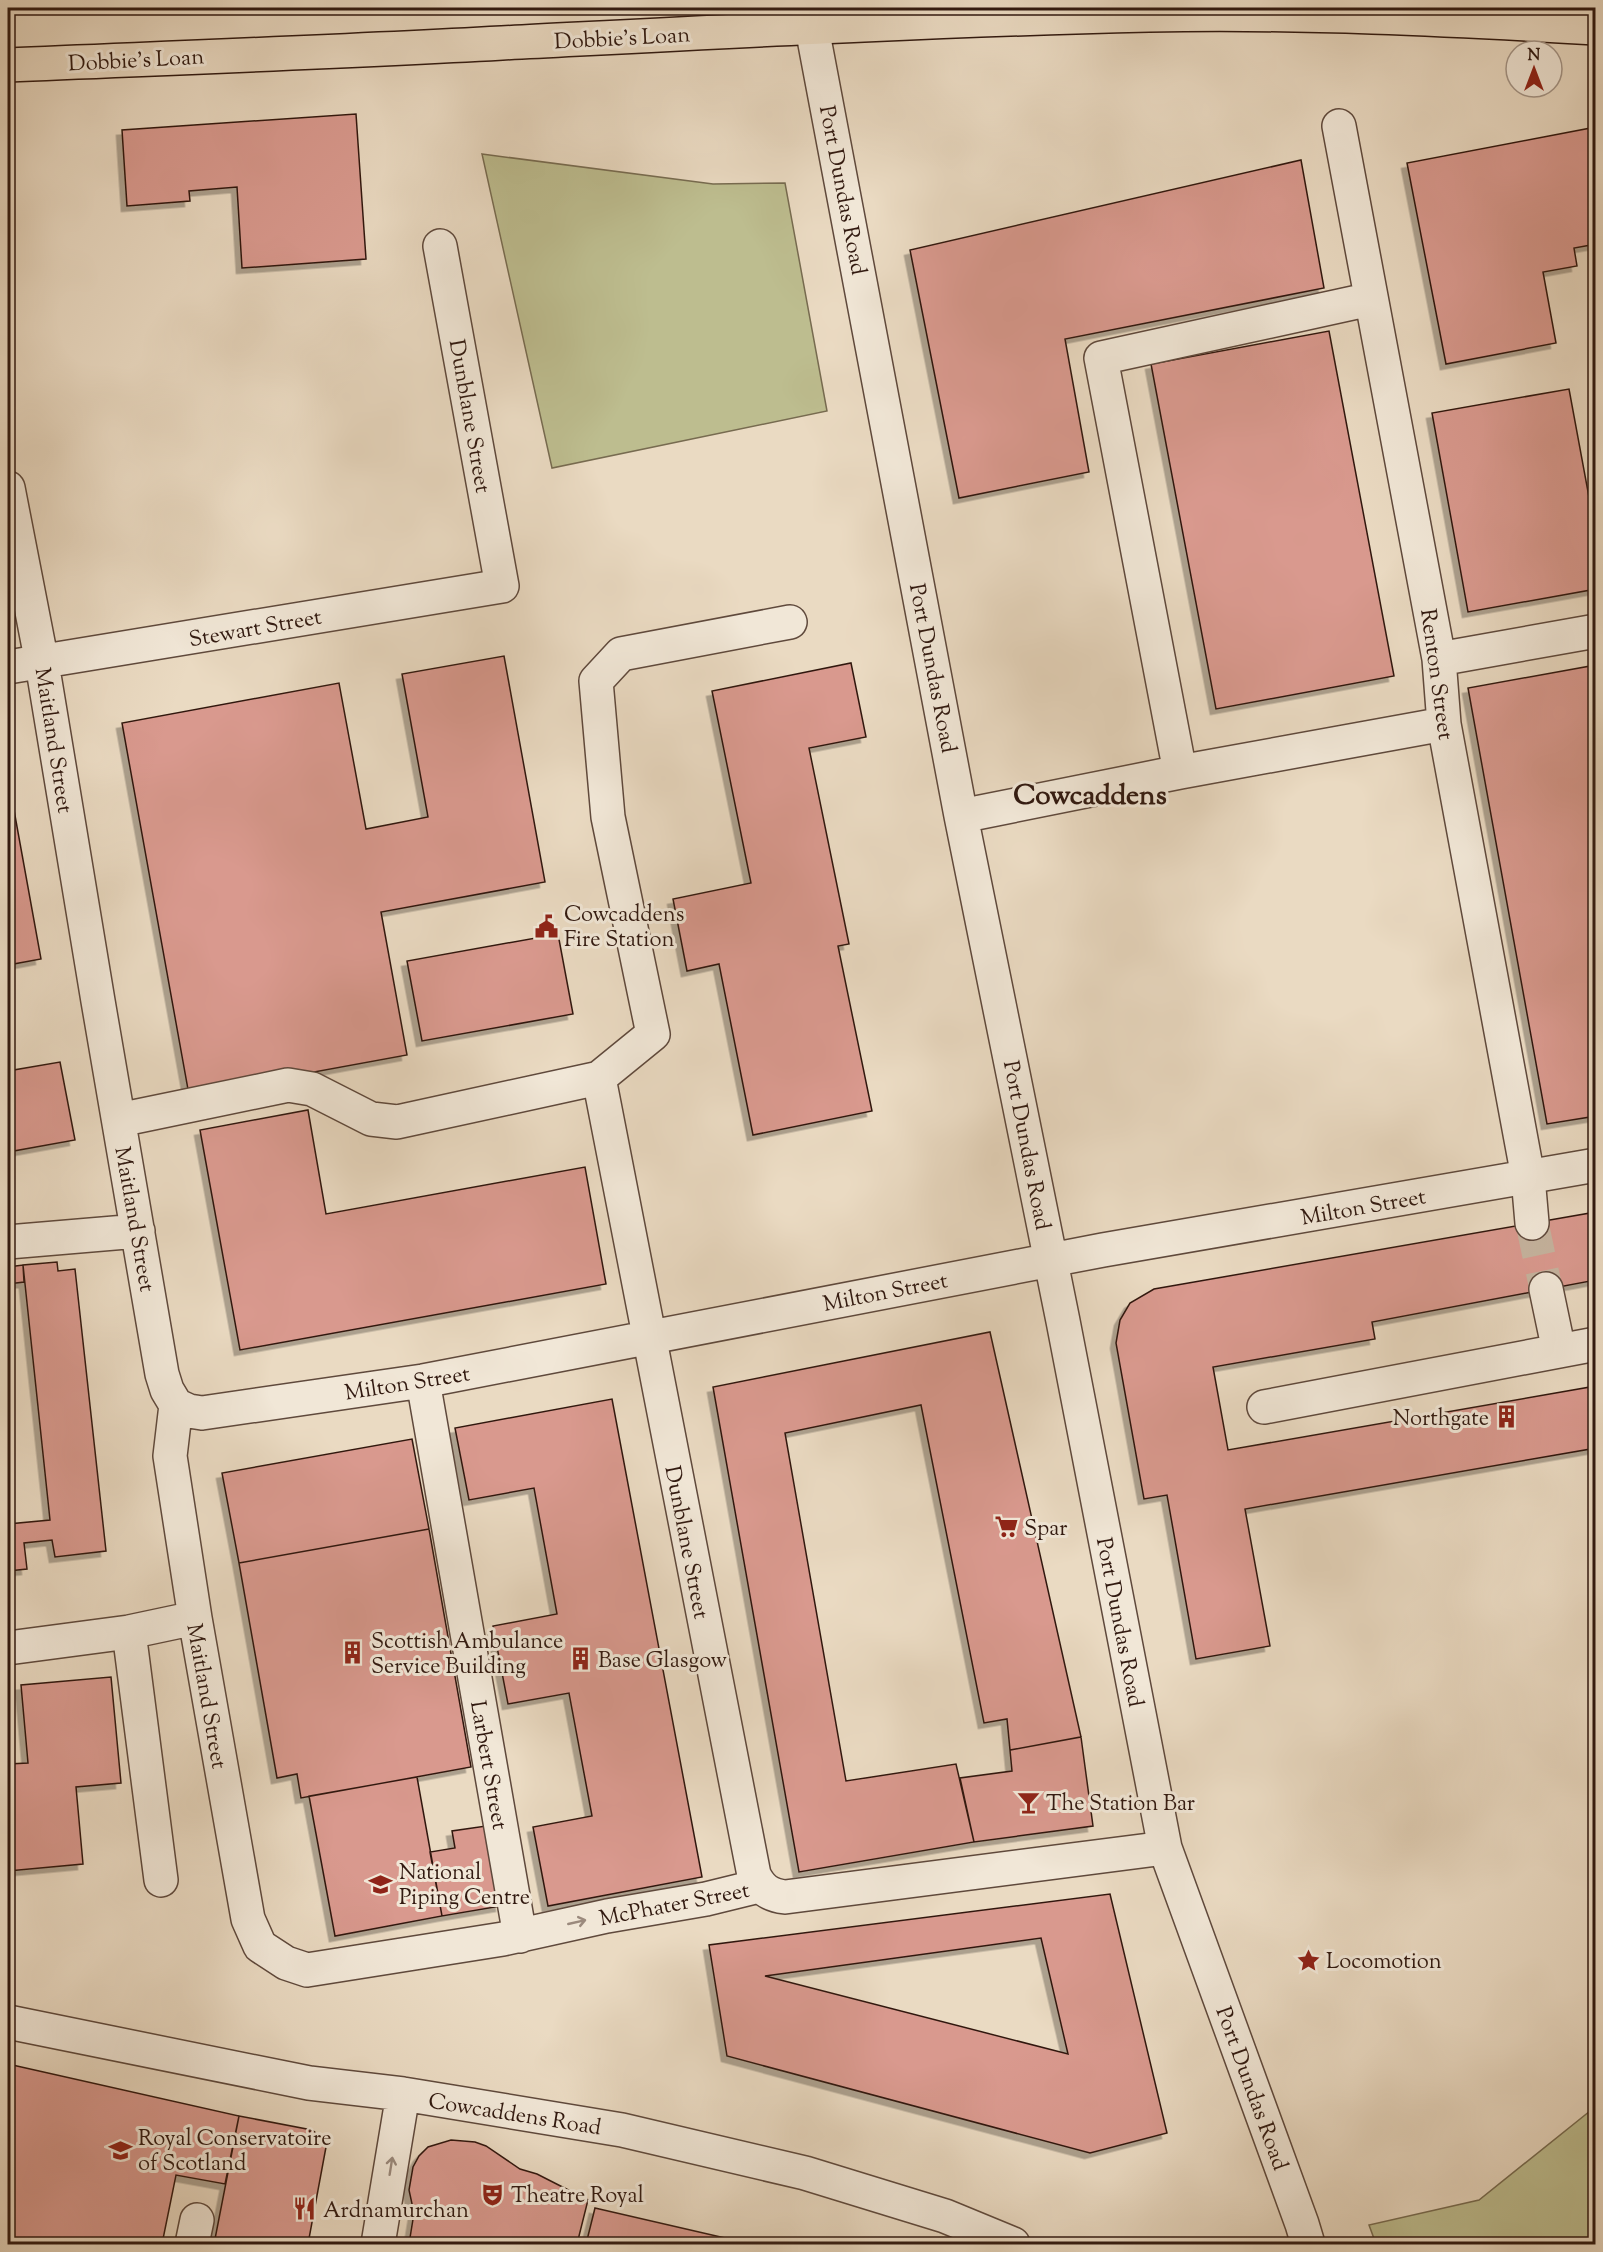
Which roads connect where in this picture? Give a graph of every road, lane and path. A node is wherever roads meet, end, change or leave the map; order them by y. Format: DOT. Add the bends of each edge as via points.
graph roads {
  1 [pos="812,28"];
  2 [pos="1596,28"];
  3 [pos="8,65"];
  4 [pos="1339,126"];
  5 [pos="440,246"];
  6 [pos="1371,299"];
  7 [pos="8,488"];
  8 [pos="502,586"];
  9 [pos="790,622"];
  10 [pos="1596,630"];
  11 [pos="1439,659"];
  12 [pos="42,663"];
  13 [pos="8,668"];
  14 [pos="1444,724"];
  15 [pos="1180,772"];
  16 [pos="961,816"];
  17 [pos="599,1078"];
  18 [pos="119,1120"];
  19 [pos="1596,1165"];
  20 [pos="1528,1178"];
  21 [pos="1532,1223"];
  22 [pos="138,1231"];
  23 [pos="8,1242"];
  24 [pos="1051,1260"];
  25 [pos="1546,1289"];
  26 [pos="648,1337"];
  27 [pos="1596,1344"];
  28 [pos="1559,1351"];
  29 [pos="423,1381"];
  30 [pos="176,1405"];
  31 [pos="1264,1407"];
  32 [pos="195,1618"];
  33 [pos="129,1632"];
  34 [pos="8,1648"];
  35 [pos="1165,1848"];
  36 [pos="161,1880"];
  37 [pos="759,1886"];
  38 [pos="520,1936"];
  39 [pos="260,1946"];
  40 [pos="8,2022"];
  41 [pos="403,2094"];
  42 [pos="378,2244"];
  43 [pos="1013,2244"];
  44 [pos="1308,2244"];
  1 -- 2 [label="main road, Dobbie's Loan" via="1162,15 1407,19"];
  1 -- 3 [label="main road, Dobbie's Loan"];
  1 -- 16 [label="street, Port Dundas Road"];
  4 -- 6 [label="street, Renton Street"];
  5 -- 8 [label="street, Dunblane Street"];
  6 -- 11 [label="street, Renton Street"];
  6 -- 15 [label="street" via="1101,358"];
  7 -- 12 [label="street, Maitland Street"];
  8 -- 12 [label="street, Stewart Street"];
  9 -- 17 [label="street" via="621,654 596,681 608,818 653,1034"];
  10 -- 11 [label="street"];
  11 -- 14 [label="street, Renton Street"];
  12 -- 13 [label="street, Stewart Street"];
  12 -- 18 [label="street, Maitland Street"];
  14 -- 15 [label="street"];
  14 -- 20 [label="street, Renton Street"];
  15 -- 16 [label="street"];
  16 -- 24 [label="street, Port Dundas Road"];
  17 -- 18 [label="street" via="397,1122 371,1119 312,1089 288,1085"];
  17 -- 26 [label="street, Dunblane Street"];
  18 -- 22 [label="street, Maitland Street"];
  19 -- 20 [label="street, Milton Street"];
  20 -- 21 [label="street, Renton Street"];
  20 -- 24 [label="street, Milton Street"];
  22 -- 23 [label="street"];
  22 -- 30 [label="street, Maitland Street" via="162,1374"];
  24 -- 26 [label="street, Milton Street"];
  24 -- 35 [label="street, Port Dundas Road"];
  25 -- 28 [label="street"];
  26 -- 29 [label="street, Milton Street"];
  26 -- 37 [label="street, Dunblane Street" via="750,1862"];
  27 -- 28 [label="street"];
  28 -- 31 [label="street"];
  29 -- 30 [label="street, Milton Street" via="202,1413"];
  29 -- 38 [label="street, Larbert Street"];
  30 -- 32 [label="street, Maitland Street" via="170,1456"];
  32 -- 33 [label="street"];
  32 -- 39 [label="street, Maitland Street" via="248,1919"];
  33 -- 34 [label="street"];
  33 -- 36 [label="street"];
  35 -- 37 [label="street, McPhater Street" via="794,1897 776,1896"];
  35 -- 44 [label="street, Port Dundas Road"];
  38 -- 37 [label="street, McPhater Street, one-way"];
  38 -- 39 [label="street, McPhater Street" via="307,1970 286,1963"];
  40 -- 41 [label="street, Cowcaddens Road" via="309,2083"];
  42 -- 41 [label="street, one-way"];
  41 -- 43 [label="street, Cowcaddens Road" via="612,2128 805,2173 945,2216"];
}
